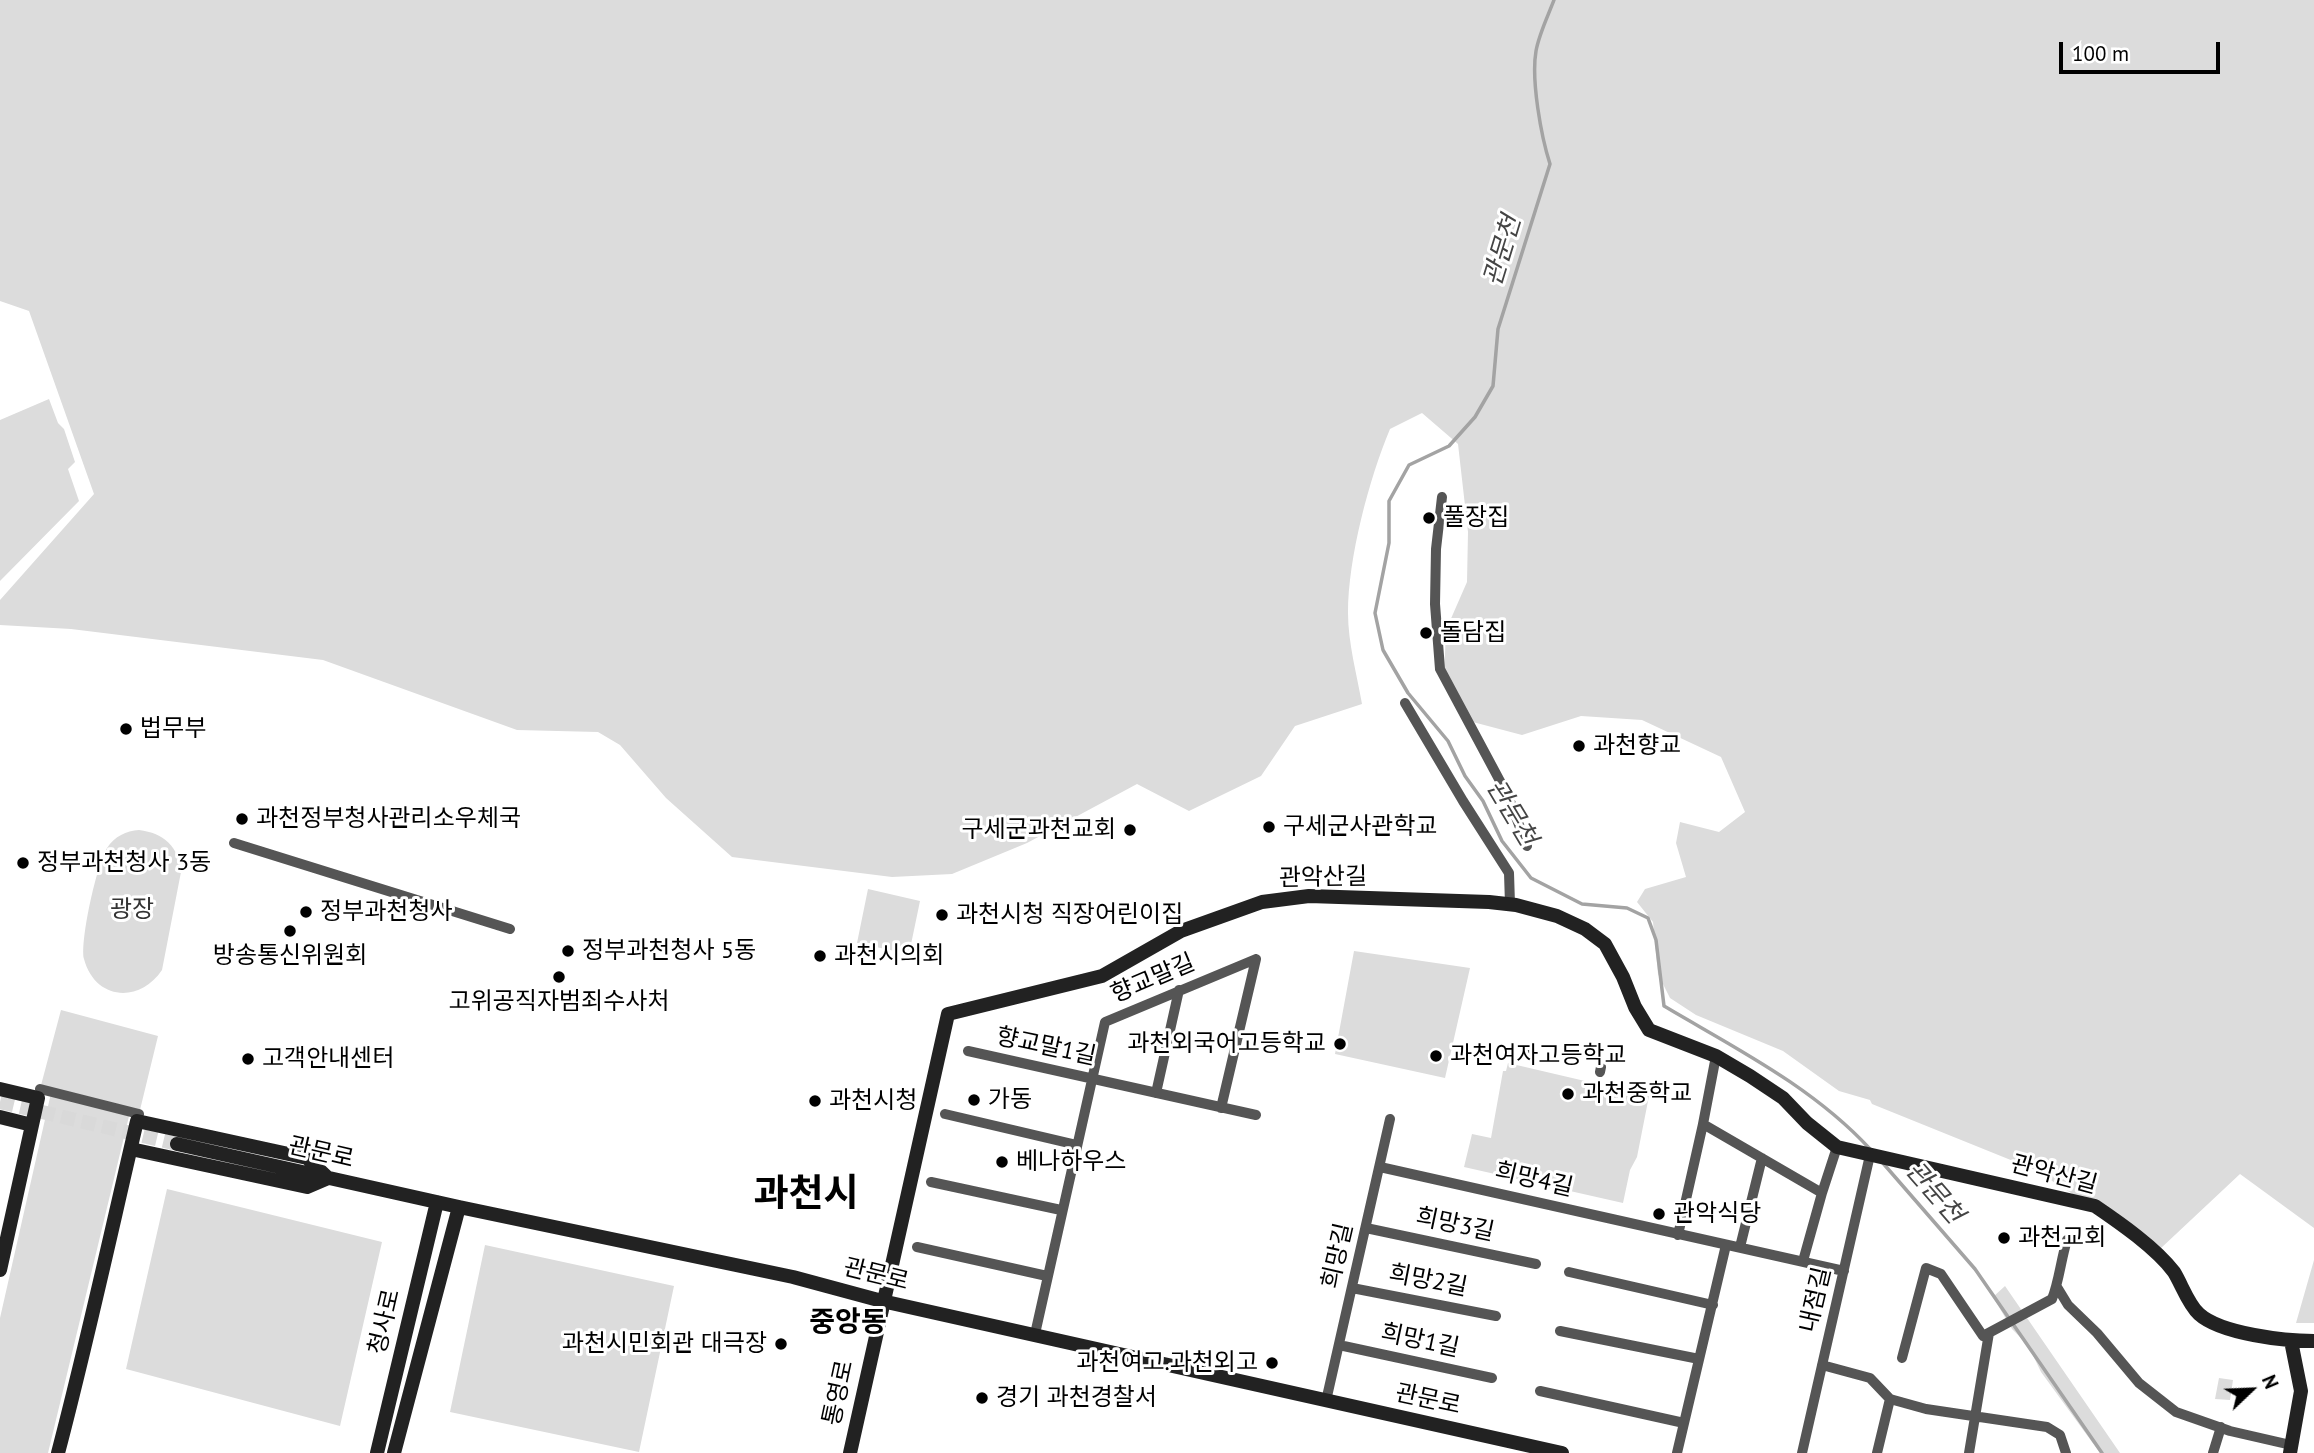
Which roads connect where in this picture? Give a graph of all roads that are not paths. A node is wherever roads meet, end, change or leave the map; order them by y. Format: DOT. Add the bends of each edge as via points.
graph roads {
  1 [pos="1442,498"];
  2 [pos="1405,704"];
  3 [pos="234,843"];
  4 [pos="1527,846"];
  5 [pos="1510,904"];
  6 [pos="510,929"];
  7 [pos="1179,990"];
  8 [pos="968,1051"];
  9 [pos="1716,1056"];
  10 [pos="1092,1079"];
  11 [pos="0,1089"];
  12 [pos="39,1093"];
  13 [pos="1156,1093"];
  14 [pos="1221,1108"];
  15 [pos="945,1114"];
  16 [pos="1256,1115"];
  17 [pos="0,1117"];
  18 [pos="138,1118"];
  19 [pos="1390,1119"];
  20 [pos="1703,1124"];
  21 [pos="32,1125"];
  22 [pos="177,1144"];
  23 [pos="1077,1145"];
  24 [pos="1837,1147"];
  25 [pos="131,1149"];
  26 [pos="1871,1156"];
  27 [pos="1762,1157"];
  28 [pos="1380,1167"];
  29 [pos="328,1178"];
  30 [pos="931,1182"];
  31 [pos="1822,1193"];
  32 [pos="437,1202"];
  33 [pos="459,1207"];
  34 [pos="1061,1210"];
  35 [pos="1366,1228"];
  36 [pos="1678,1234"];
  37 [pos="2067,1240"];
  38 [pos="1726,1245"];
  39 [pos="917,1247"];
  40 [pos="1740,1247"];
  41 [pos="1803,1261"];
  42 [pos="1536,1264"];
  43 [pos="0,1270"];
  44 [pos="1844,1271"];
  45 [pos="1569,1272"];
  46 [pos="1047,1276"];
  47 [pos="2057,1287"];
  48 [pos="1352,1288"];
  49 [pos="882,1301"];
  50 [pos="1713,1305"];
  51 [pos="1496,1316"];
  52 [pos="1560,1331"];
  53 [pos="1989,1333"];
  54 [pos="1035,1334"];
  55 [pos="2291,1341"];
  56 [pos="2314,1341"];
  57 [pos="1339,1345"];
  58 [pos="1902,1358"];
  59 [pos="1699,1359"];
  60 [pos="1822,1365"];
  61 [pos="1492,1378"];
  62 [pos="1540,1391"];
  63 [pos="1890,1399"];
  64 [pos="1326,1401"];
  65 [pos="1976,1417"];
  66 [pos="1684,1423"];
  67 [pos="2221,1427"];
  68 [pos="2291,1449"];
  69 [pos="58,1453"];
  70 [pos="377,1453"];
  71 [pos="394,1453"];
  72 [pos="850,1453"];
  73 [pos="1562,1453"];
  74 [pos="1677,1453"];
  75 [pos="1802,1453"];
  76 [pos="1877,1453"];
  77 [pos="1969,1453"];
  78 [pos="2066,1453"];
  79 [pos="2213,1453"];
  1 -- 4 [label="street" via="1435,604 1440,669 1508,796"];
  2 -- 5 [label="street" via="1509,873"];
  3 -- 6 [label="street"];
  5 -- 9 [label="street, 관악산길" via="1585,929 1605,944 1649,1030"];
  5 -- 49 [label="street, 관악산길" via="1309,896 1262,902 1181,931 1102,975 948,1014"];
  7 -- 10 [label="street, 향교말길" via="1105,1022"];
  7 -- 13 [label="street"];
  7 -- 14 [label="street, 향교말길" via="1256,959"];
  8 -- 10 [label="street, 향교말1길"];
  9 -- 20 [label="street"];
  9 -- 24 [label="street, 관악산길" via="1783,1098"];
  10 -- 13 [label="street, 향교말1길"];
  10 -- 23 [label="street, 향교말길"];
  11 -- 12 [label="street"];
  12 -- 18 [label="street"];
  12 -- 21 [label="street"];
  13 -- 14 [label="street, 향교말1길"];
  14 -- 16 [label="street, 향교말1길"];
  15 -- 23 [label="street"];
  17 -- 21 [label="street"];
  18 -- 25 [label="street"];
  18 -- 29 [label="street" via="307,1158"];
  19 -- 28 [label="street, 희망길"];
  20 -- 27 [label="street"];
  20 -- 36 [label="street"];
  21 -- 43 [label="street"];
  22 -- 29 [label="street, 관문로"];
  23 -- 34 [label="street, 향교말길"];
  24 -- 26 [label="street, 관악산길"];
  24 -- 31 [label="street"];
  25 -- 29 [label="street" via="307,1187"];
  25 -- 69 [label="street"];
  26 -- 44 [label="street, 내점길"];
  26 -- 55 [label="street, 관악산길" via="2095,1206 2129,1229 2172,1270 2198,1314 2221,1327"];
  27 -- 31 [label="street"];
  27 -- 40 [label="street"];
  28 -- 35 [label="street, 희망길"];
  28 -- 36 [label="street, 희망4길"];
  29 -- 32 [label="street, 관문로"];
  30 -- 34 [label="street"];
  31 -- 41 [label="street"];
  32 -- 33 [label="street, 관문로"];
  32 -- 70 [label="street, 청사로"];
  33 -- 49 [label="street, 관문로" via="793,1277"];
  33 -- 71 [label="street, 청사로"];
  34 -- 46 [label="street, 향교말길"];
  35 -- 42 [label="street, 희망3길"];
  35 -- 48 [label="street, 희망길"];
  36 -- 38 [label="street, 희망4길"];
  37 -- 47 [label="street"];
  38 -- 40 [label="street, 희망4길"];
  38 -- 50 [label="street"];
  39 -- 46 [label="street"];
  40 -- 41 [label="street, 희망4길"];
  41 -- 44 [label="street, 희망4길"];
  44 -- 60 [label="street, 내점길"];
  45 -- 50 [label="street"];
  46 -- 54 [label="street, 향교말길"];
  47 -- 53 [label="street" via="2052,1299"];
  47 -- 67 [label="street" via="2139,1383 2176,1412"];
  48 -- 51 [label="street, 희망2길"];
  48 -- 57 [label="street, 희망길"];
  49 -- 54 [label="street, 관문로"];
  49 -- 72 [label="street, 통영로"];
  50 -- 59 [label="street"];
  52 -- 59 [label="street"];
  53 -- 58 [label="street" via="1983,1336 1941,1274 1926,1268"];
  53 -- 65 [label="street"];
  54 -- 64 [label="street, 관문로"];
  55 -- 56 [label="street, 관악산길"];
  55 -- 68 [label="street" via="2301,1391"];
  57 -- 61 [label="street, 희망1길"];
  57 -- 64 [label="street, 희망길"];
  59 -- 66 [label="street"];
  60 -- 63 [label="street" via="1870,1378"];
  60 -- 75 [label="street, 내점길"];
  62 -- 66 [label="street"];
  63 -- 65 [label="street"];
  63 -- 76 [label="street"];
  64 -- 73 [label="street, 관문로"];
  65 -- 77 [label="street"];
  65 -- 78 [label="street" via="2047,1427 2060,1435"];
  66 -- 74 [label="street"];
  67 -- 68 [label="street"];
  67 -- 79 [label="street"];
}
